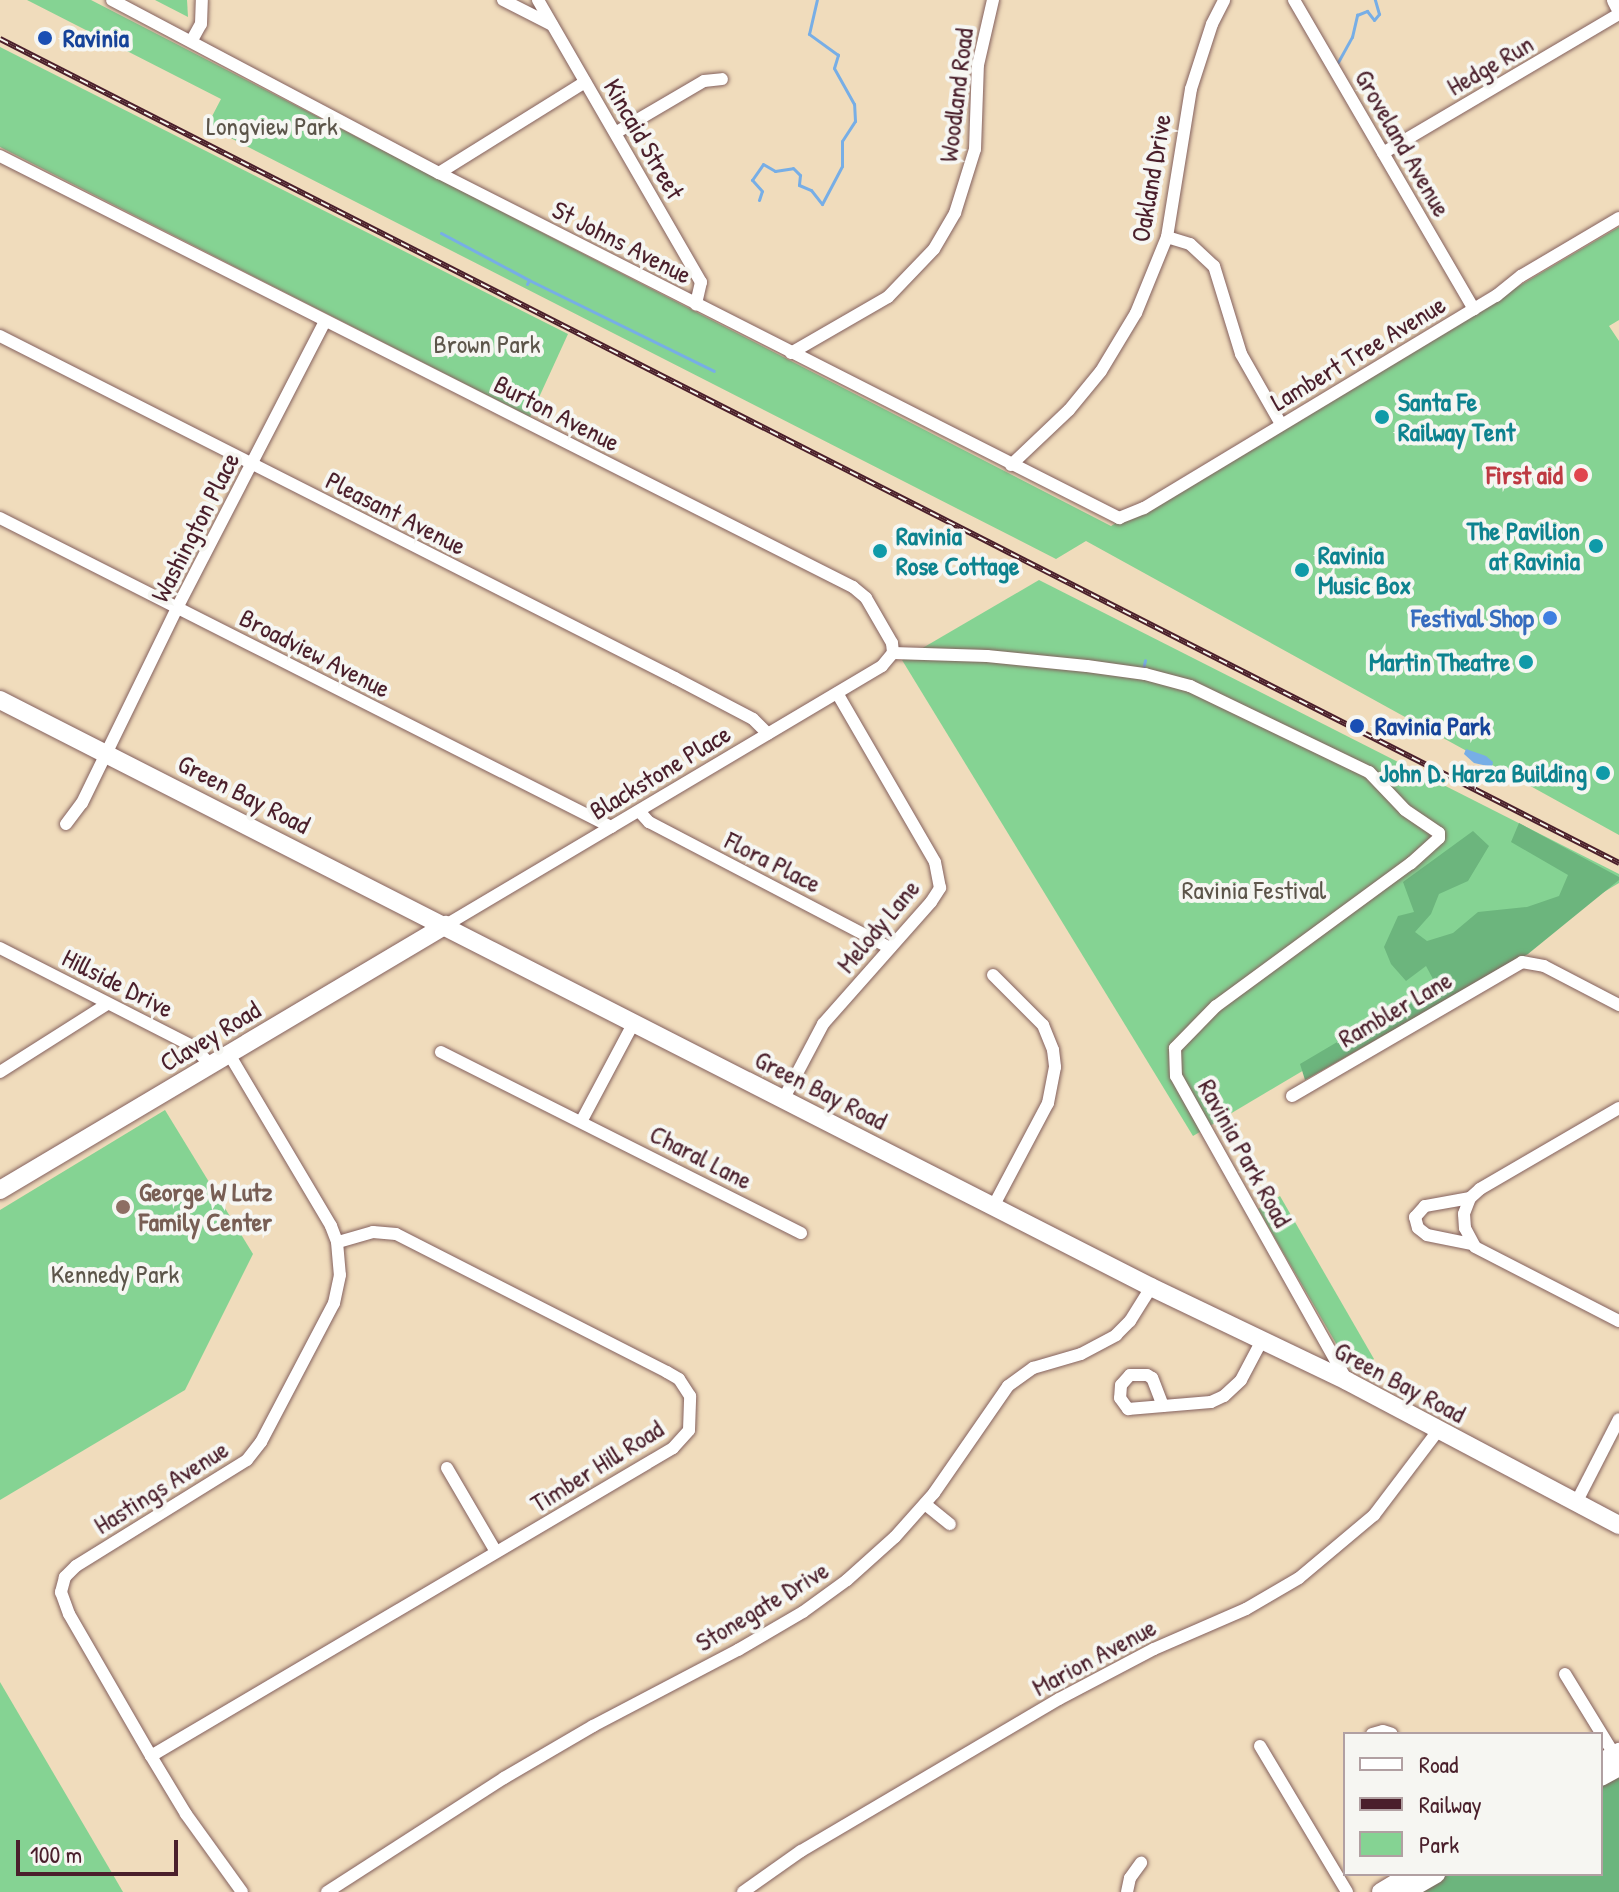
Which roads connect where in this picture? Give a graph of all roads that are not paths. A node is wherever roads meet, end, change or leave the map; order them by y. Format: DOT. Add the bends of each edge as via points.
graph roads {
  1 [pos="112,0"];
  2 [pos="202,0"];
  3 [pos="503,0"];
  4 [pos="538,0"];
  5 [pos="993,0"];
  6 [pos="1224,0"];
  7 [pos="1294,0"];
  8 [pos="1616,0"];
  9 [pos="1619,6"];
  10 [pos="1619,14"];
  11 [pos="552,25"];
  12 [pos="192,40"];
  13 [pos="722,79"];
  14 [pos="585,82"];
  15 [pos="617,132"];
  16 [pos="1383,153"];
  17 [pos="0,156"];
  18 [pos="439,173"];
  19 [pos="1619,218"];
  20 [pos="1167,237"];
  21 [pos="696,304"];
  22 [pos="1474,309"];
  23 [pos="325,321"];
  24 [pos="0,336"];
  25 [pos="791,353"];
  26 [pos="1281,424"];
  27 [pos="252,464"];
  28 [pos="1011,465"];
  29 [pos="1115,517"];
  30 [pos="0,518"];
  31 [pos="177,608"];
  32 [pos="893,653"];
  33 [pos="837,693"];
  34 [pos="0,700"];
  35 [pos="768,734"];
  36 [pos="104,753"];
  37 [pos="639,811"];
  38 [pos="66,824"];
  39 [pos="611,827"];
  40 [pos="446,925"];
  41 [pos="0,948"];
  42 [pos="890,948"];
  43 [pos="993,975"];
  44 [pos="107,1004"];
  45 [pos="1619,1005"];
  46 [pos="633,1024"];
  47 [pos="441,1052"];
  48 [pos="229,1054"];
  49 [pos="211,1065"];
  50 [pos="0,1072"];
  51 [pos="1292,1096"];
  52 [pos="783,1100"];
  53 [pos="1619,1108"];
  54 [pos="582,1120"];
  55 [pos="0,1190"];
  56 [pos="1470,1198"];
  57 [pos="993,1207"];
  58 [pos="801,1233"];
  59 [pos="337,1242"];
  60 [pos="1472,1244"];
  61 [pos="1151,1287"];
  62 [pos="1619,1321"];
  63 [pos="1261,1342"];
  64 [pos="1347,1381"];
  65 [pos="1163,1406"];
  66 [pos="1619,1419"];
  67 [pos="1437,1432"];
  68 [pos="447,1468"];
  69 [pos="1576,1503"];
  70 [pos="925,1504"];
  71 [pos="950,1524"];
  72 [pos="1619,1525"];
  73 [pos="496,1552"];
  74 [pos="1565,1674"];
  75 [pos="1598,1732"];
  76 [pos="1603,1740"];
  77 [pos="1260,1746"];
  78 [pos="151,1756"];
  79 [pos="1614,1759"];
  80 [pos="1141,1863"];
  81 [pos="1408,1876"];
  82 [pos="1433,1876"];
  83 [pos="242,1892"];
  84 [pos="327,1892"];
  85 [pos="743,1892"];
  86 [pos="1127,1892"];
  87 [pos="1347,1892"];
  88 [pos="1381,1892"];
  89 [pos="1405,1892"];
  1 -- 12 [label="street, St Johns Avenue"];
  2 -- 12 [label="street" via="201,24"];
  3 -- 11 [label="street"];
  4 -- 11 [label="street, Kincaid Street"];
  5 -- 25 [label="street, Woodland Road" via="978,65 975,149 955,213 925,260 888,297"];
  6 -- 20 [label="street, Oakland Drive" via="1191,89"];
  7 -- 16 [label="street, Groveland Avenue"];
  8 -- 9 [label="main road"];
  10 -- 16 [label="street, Hedge Run"];
  11 -- 14 [label="street, Kincaid Street"];
  12 -- 18 [label="street, St Johns Avenue"];
  13 -- 15 [label="street" via="704,81"];
  14 -- 15 [label="street, Kincaid Street"];
  14 -- 18 [label="street"];
  15 -- 21 [label="street, Kincaid Street" via="701,282"];
  16 -- 22 [label="street, Groveland Avenue"];
  17 -- 23 [label="street, Burton Avenue"];
  18 -- 21 [label="street, St Johns Avenue"];
  19 -- 22 [label="street, Lambert Tree Avenue"];
  20 -- 26 [label="street" via="1190,244 1214,266 1241,354"];
  20 -- 28 [label="street, Oakland Drive" via="1136,313 1101,371"];
  21 -- 25 [label="street, St Johns Avenue"];
  22 -- 26 [label="street, Lambert Tree Avenue"];
  23 -- 27 [label="street, Washington Place"];
  23 -- 32 [label="street, Burton Avenue" via="853,587 866,598"];
  24 -- 27 [label="street, Pleasant Avenue"];
  25 -- 28 [label="street, St Johns Avenue"];
  26 -- 29 [label="street, Lambert Tree Avenue" via="1144,508"];
  27 -- 31 [label="street, Washington Place"];
  27 -- 35 [label="street, Pleasant Avenue" via="753,719"];
  28 -- 29 [label="street, St Johns Avenue"];
  30 -- 31 [label="street, Broadview Avenue"];
  31 -- 36 [label="street, Washington Place"];
  31 -- 39 [label="street, Broadview Avenue"];
  32 -- 33 [label="street, Blackstone Place" via="882,666"];
  32 -- 64 [label="street, Ravinia Park Road" via="1087,666 1190,686 1369,772 1405,810 1439,833 1411,863 1216,1006 1175,1048 1176,1076"];
  33 -- 35 [label="street, Blackstone Place"];
  33 -- 42 [label="street, Melody Lane" via="940,874 940,888 931,902"];
  34 -- 36 [label="main road, Green Bay Road"];
  35 -- 37 [label="street, Blackstone Place"];
  36 -- 38 [label="street, Washington Place" via="82,803"];
  36 -- 40 [label="main road, Green Bay Road"];
  37 -- 39 [label="street, Blackstone Place"];
  37 -- 42 [label="street, Flora Place" via="649,822"];
  39 -- 40 [label="street, Blackstone Place"];
  40 -- 46 [label="main road, Green Bay Road"];
  40 -- 48 [label="main road, Clavey Road"];
  41 -- 44 [label="street, Hillside Drive"];
  42 -- 52 [label="street, Melody Lane" via="823,1024"];
  43 -- 57 [label="street" via="1043,1025 1055,1067 1048,1103"];
  44 -- 49 [label="street, Hillside Drive" via="192,1046"];
  44 -- 50 [label="street"];
  45 -- 51 [label="street, Rambler Lane" via="1544,966 1522,962"];
  46 -- 52 [label="main road, Green Bay Road"];
  46 -- 54 [label="street"];
  47 -- 54 [label="street, Charal Lane"];
  48 -- 49 [label="main road, Clavey Road"];
  48 -- 59 [label="street, Hastings Avenue"];
  49 -- 55 [label="main road, Clavey Road"];
  52 -- 57 [label="main road, Green Bay Road"];
  53 -- 56 [label="street"];
  54 -- 58 [label="street, Charal Lane"];
  56 -- 60 [label="street" via="1464,1214"];
  56 -- 60 [label="street" via="1425,1206 1415,1217 1427,1235"];
  57 -- 61 [label="main road, Green Bay Road"];
  59 -- 73 [label="street, Timber Hill Road" via="373,1232 396,1234 667,1372 687,1389 689,1430 673,1448"];
  59 -- 78 [label="street, Hastings Avenue" via="340,1275 334,1303 247,1460 76,1566 62,1584 69,1614"];
  60 -- 62 [label="street"];
  61 -- 63 [label="main road, Green Bay Road"];
  61 -- 70 [label="street, Stonegate Drive" via="1116,1335 1081,1354 1033,1368 1008,1386"];
  63 -- 64 [label="main road, Green Bay Road"];
  63 -- 65 [label="street" via="1241,1380 1224,1396 1198,1406"];
  64 -- 67 [label="main road, Green Bay Road"];
  66 -- 69 [label="street"];
  67 -- 69 [label="main road, Green Bay Road"];
  67 -- 85 [label="street, Marion Avenue" via="1374,1515 1299,1578 1059,1699 801,1851"];
  68 -- 73 [label="street"];
  69 -- 72 [label="main road, Green Bay Road"];
  70 -- 71 [label="street"];
  70 -- 84 [label="street, Stonegate Drive" via="857,1572 803,1612 504,1778"];
  73 -- 78 [label="street, Timber Hill Road"];
  74 -- 75 [label="street"];
  76 -- 79 [label="street"];
  77 -- 87 [label="street"];
  78 -- 83 [label="street, Hastings Avenue"];
  80 -- 86 [label="street"];
  81 -- 88 [label="main road"];
  82 -- 89 [label="main road"];
}
